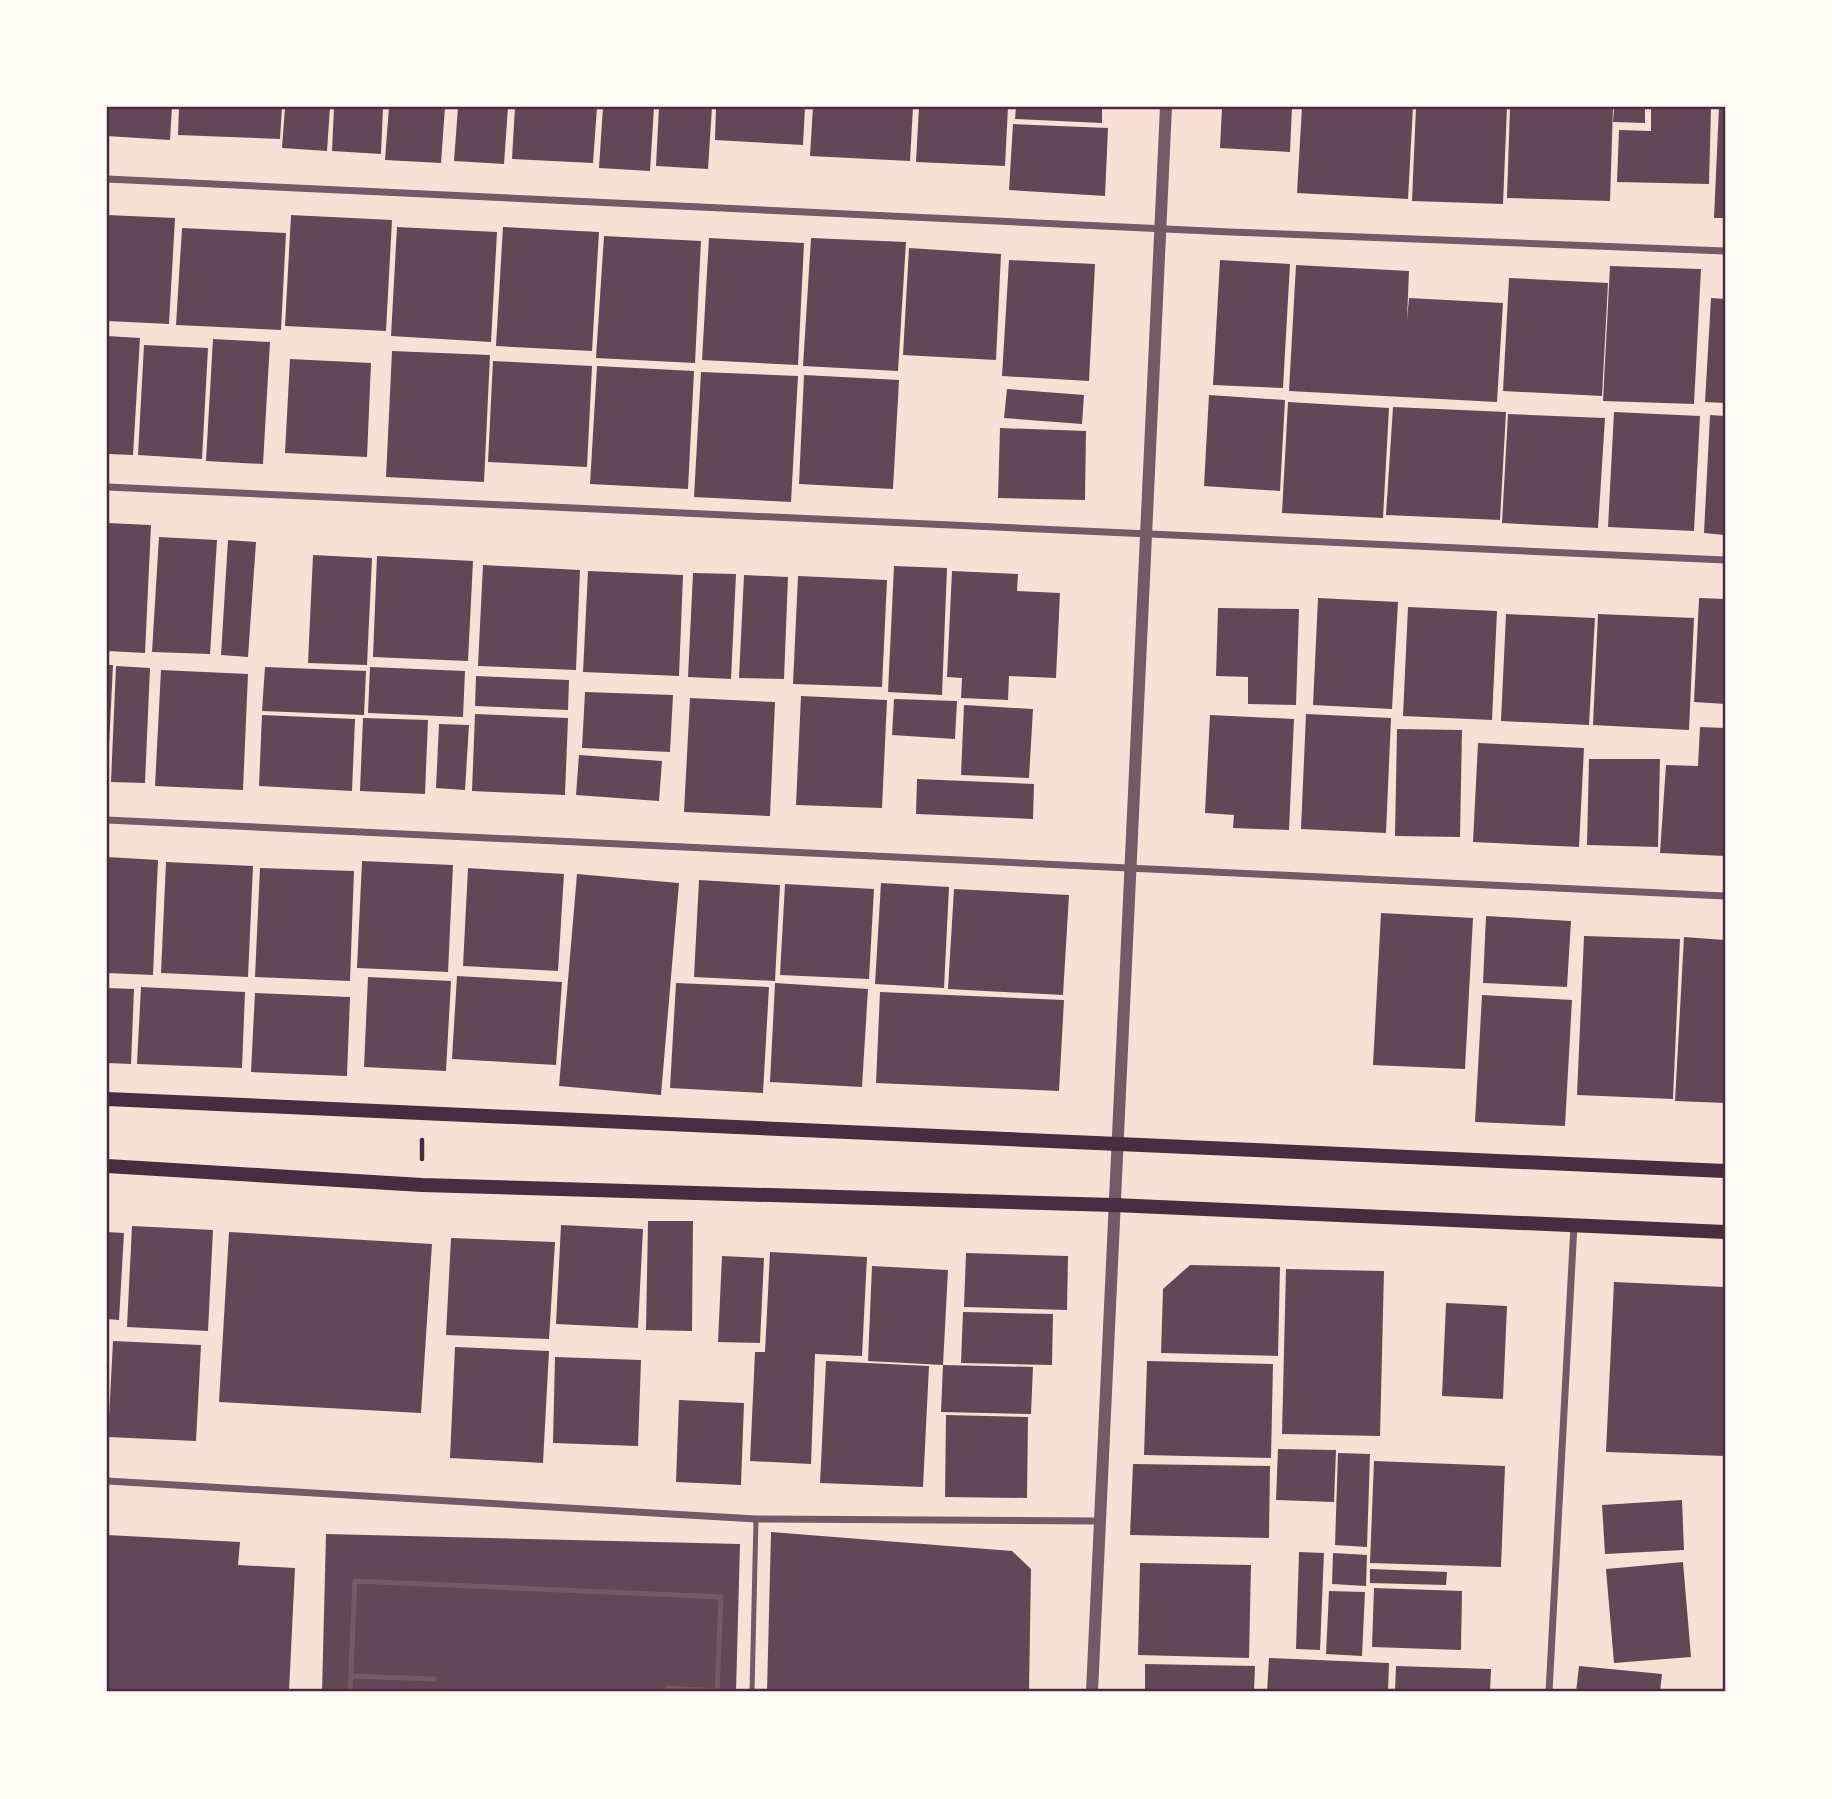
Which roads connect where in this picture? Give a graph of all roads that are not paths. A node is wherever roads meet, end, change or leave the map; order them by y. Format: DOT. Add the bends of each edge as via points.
graph roads {
  1 [pos="1166,107"];
  2 [pos="107,179"];
  3 [pos="1160,229"];
  4 [pos="1725,251"];
  5 [pos="107,487"];
  6 [pos="1146,534"];
  7 [pos="1725,560"];
  8 [pos="107,820"];
  9 [pos="1130,868"];
  10 [pos="1725,895"];
  11 [pos="107,1099"];
  12 [pos="1117,1144"];
  13 [pos="107,1166"];
  14 [pos="1725,1171"];
  15 [pos="1114,1205"];
  16 [pos="1574,1225"];
  17 [pos="1725,1232"];
  18 [pos="107,1481"];
  19 [pos="756,1518"];
  20 [pos="1099,1521"];
  21 [pos="351,1676"];
  22 [pos="434,1679"];
  23 [pos="667,1688"];
  24 [pos="717,1691"];
  25 [pos="350,1692"];
  26 [pos="752,1692"];
  27 [pos="1092,1692"];
  28 [pos="1549,1692"];
  1 -- 3 [label="street"];
  2 -- 3 [label="street"];
  3 -- 4 [label="street"];
  3 -- 6 [label="street"];
  5 -- 6 [label="street"];
  6 -- 7 [label="street"];
  6 -- 9 [label="street"];
  8 -- 9 [label="street"];
  9 -- 10 [label="street"];
  9 -- 12 [label="street"];
  11 -- 12 [label="main road"];
  12 -- 14 [label="main road"];
  12 -- 15 [label="street"];
  13 -- 15 [label="main road" via="422,1185"];
  15 -- 16 [label="main road"];
  15 -- 20 [label="street"];
  16 -- 17 [label="main road"];
  16 -- 28 [label="street"];
  18 -- 19 [label="street"];
  19 -- 20 [label="street"];
  19 -- 26 [label="lane"];
  20 -- 27 [label="street"];
  21 -- 22 [label="lane"];
  21 -- 24 [label="lane" via="355,1581 721,1597"];
  21 -- 25 [label="lane"];
  23 -- 24 [label="lane"];
}
